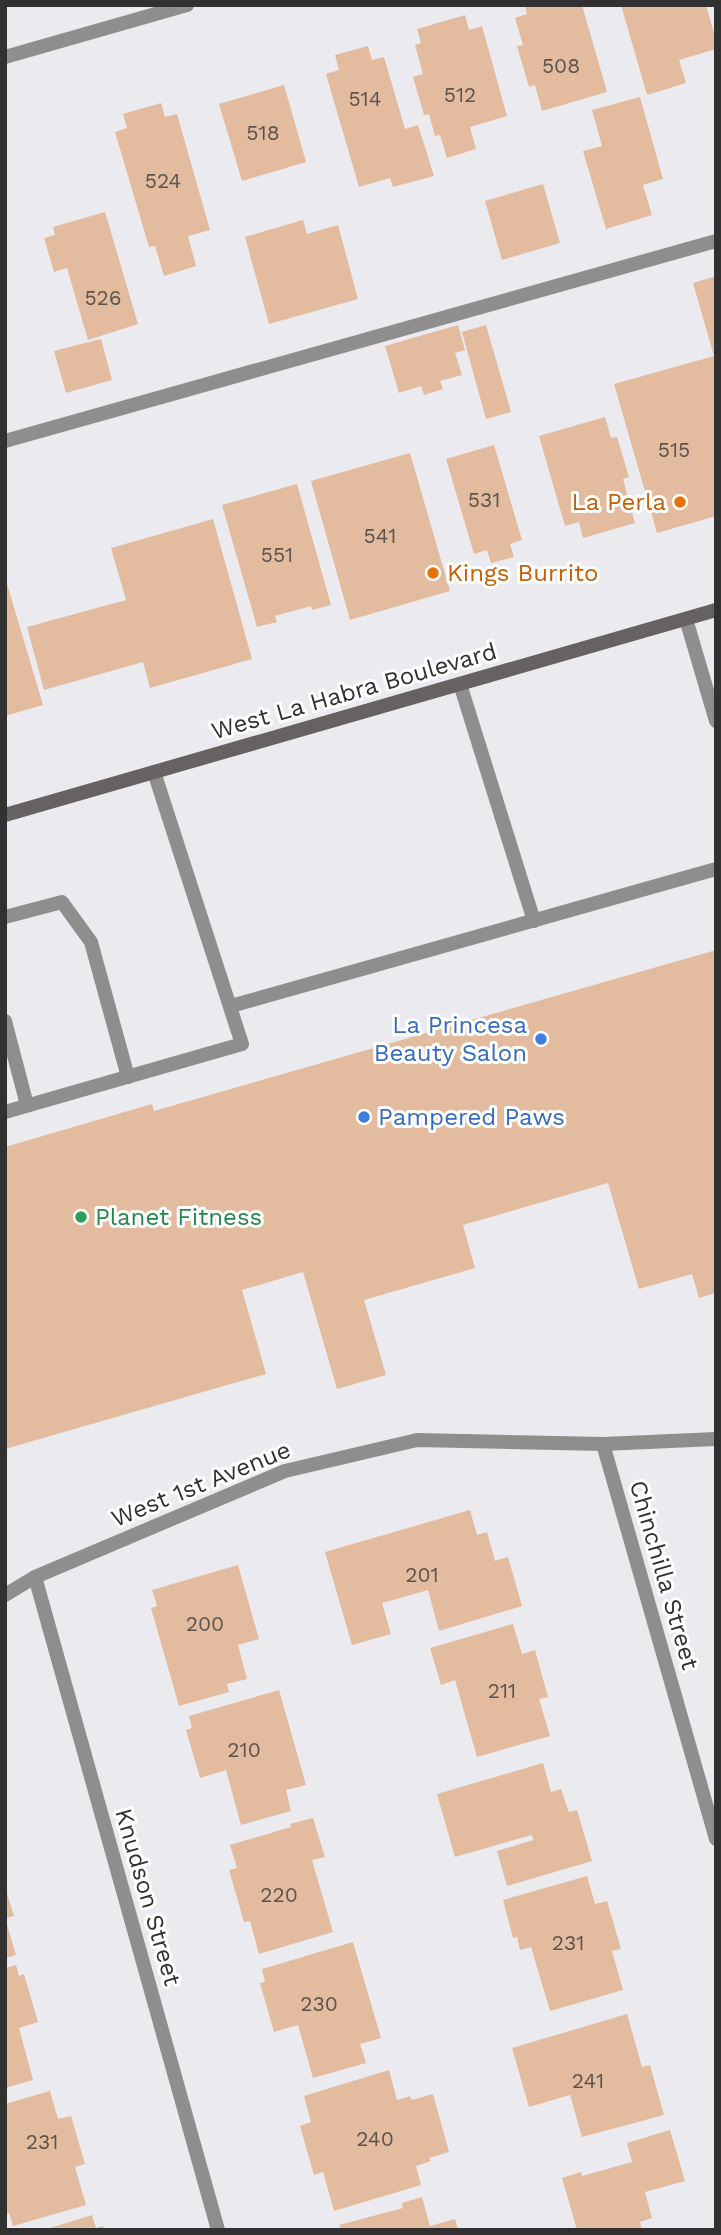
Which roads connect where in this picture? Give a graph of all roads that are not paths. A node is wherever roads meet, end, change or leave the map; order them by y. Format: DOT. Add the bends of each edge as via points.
graph roads {
  1 [pos="187,5"];
  2 [pos="5,57"];
  3 [pos="716,241"];
  4 [pos="5,442"];
  5 [pos="716,610"];
  6 [pos="685,619"];
  7 [pos="460,684"];
  8 [pos="716,721"];
  9 [pos="154,772"];
  10 [pos="5,815"];
  11 [pos="716,869"];
  12 [pos="5,917"];
  13 [pos="534,921"];
  14 [pos="231,1006"];
  15 [pos="5,1021"];
  16 [pos="128,1077"];
  17 [pos="27,1105"];
  18 [pos="5,1112"];
  19 [pos="716,1439"];
  20 [pos="603,1444"];
  21 [pos="35,1577"];
  22 [pos="5,1595"];
  23 [pos="716,1839"];
  24 [pos="218,2230"];
  1 -- 2 [label="street"];
  3 -- 4 [label="street"];
  5 -- 6 [label="main road, West La Habra Boulevard"];
  6 -- 7 [label="main road, West La Habra Boulevard"];
  6 -- 8 [label="street"];
  7 -- 9 [label="main road, West La Habra Boulevard"];
  7 -- 13 [label="street"];
  9 -- 10 [label="main road, West La Habra Boulevard"];
  9 -- 14 [label="street"];
  11 -- 13 [label="street"];
  12 -- 16 [label="street" via="62,902 90,942"];
  13 -- 14 [label="street"];
  14 -- 16 [label="street" via="242,1044"];
  15 -- 17 [label="street"];
  16 -- 17 [label="street"];
  17 -- 18 [label="street"];
  19 -- 20 [label="street, West 1st Avenue"];
  20 -- 21 [label="street, West 1st Avenue" via="417,1440 285,1471"];
  20 -- 23 [label="street, Chinchilla Street"];
  21 -- 22 [label="street, West 1st Avenue"];
  21 -- 24 [label="street, Knudson Street"];
}
